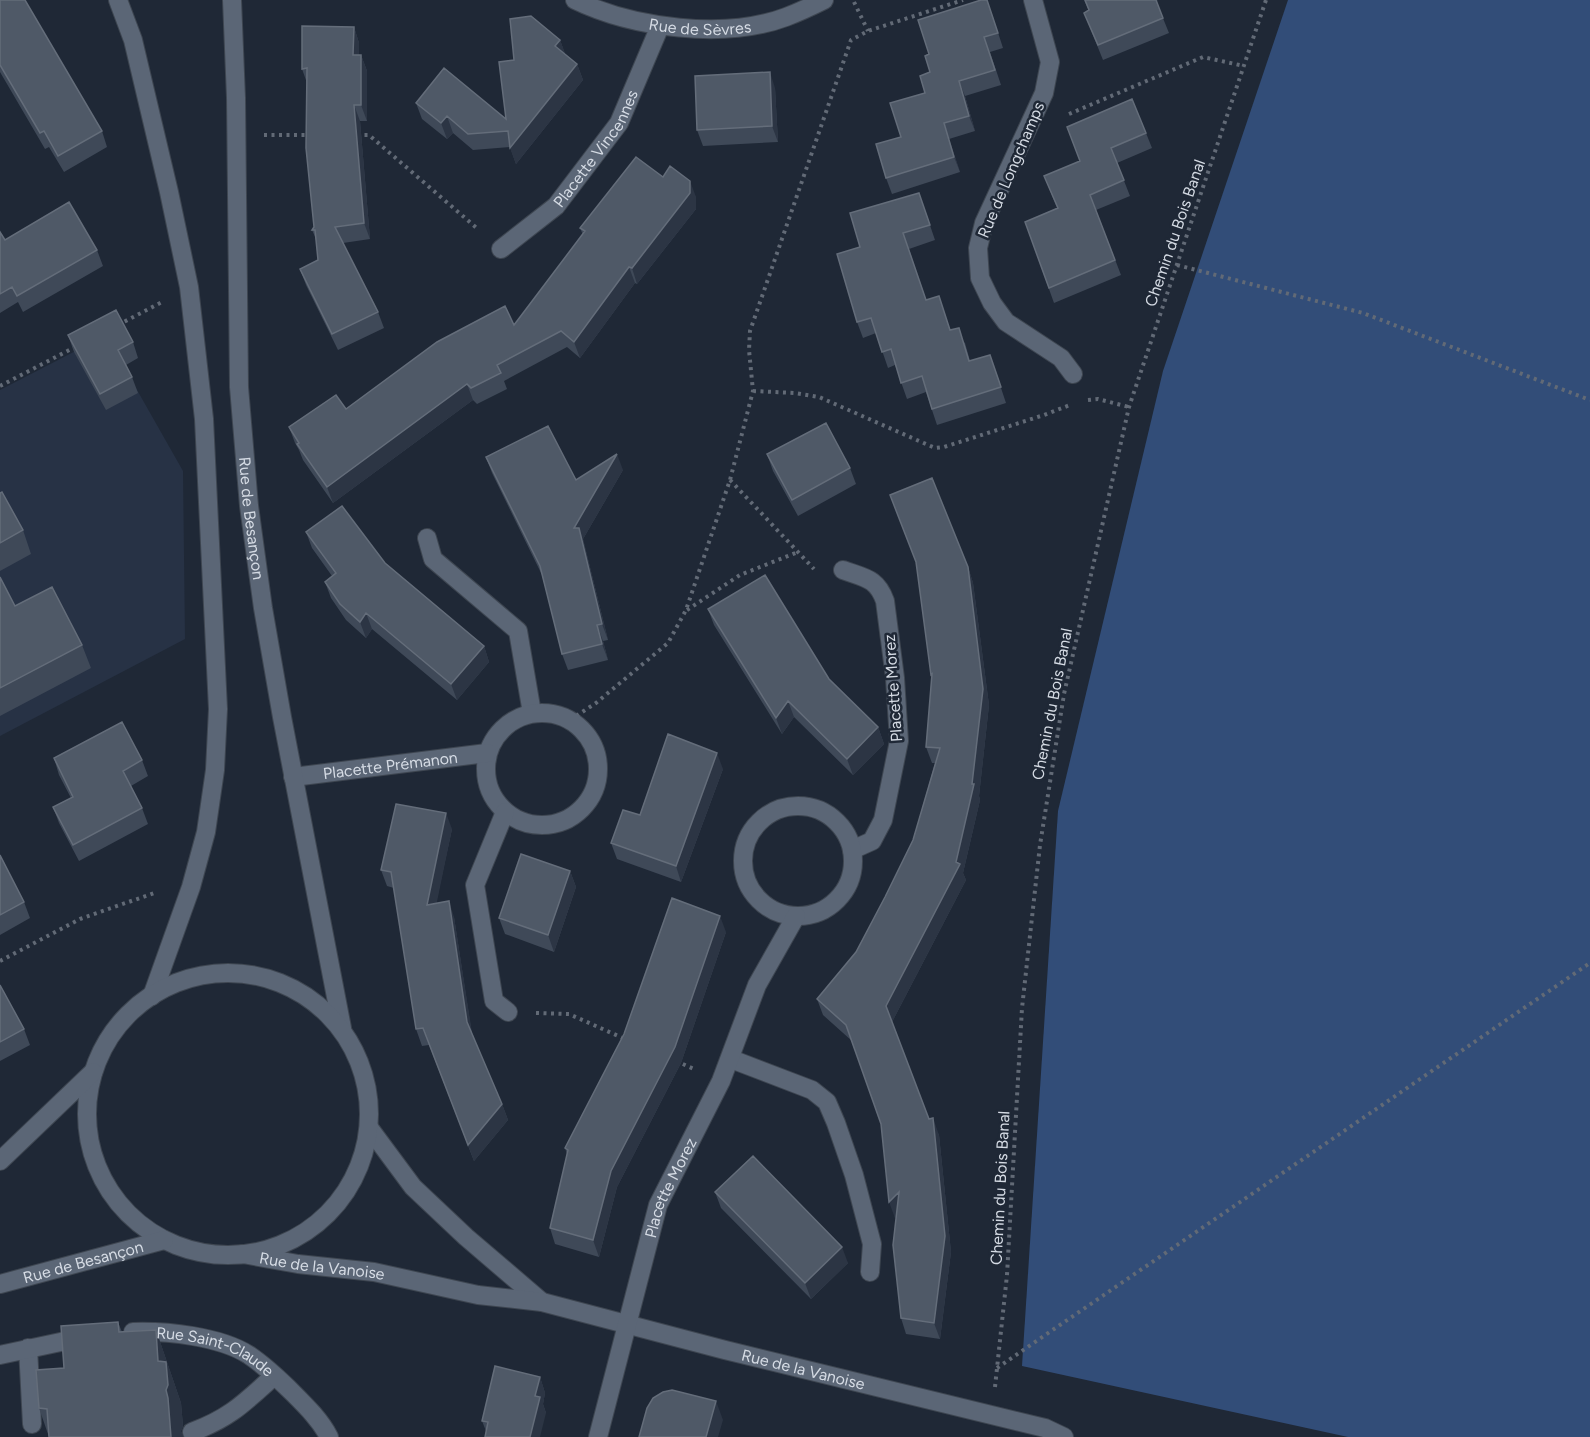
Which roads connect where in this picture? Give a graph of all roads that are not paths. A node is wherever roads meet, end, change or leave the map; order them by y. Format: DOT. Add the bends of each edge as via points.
graph roads {
  1 [pos="118,0"];
  2 [pos="232,0"];
  3 [pos="575,0"];
  4 [pos="824,0"];
  5 [pos="1033,0"];
  6 [pos="660,26"];
  7 [pos="501,249"];
  8 [pos="1073,374"];
  9 [pos="427,538"];
  10 [pos="843,570"];
  11 [pos="532,713"];
  12 [pos="487,753"];
  13 [pos="293,777"];
  14 [pos="505,812"];
  15 [pos="852,850"];
  16 [pos="796,916"];
  17 [pos="152,996"];
  18 [pos="508,1012"];
  19 [pos="342,1028"];
  20 [pos="730,1059"];
  21 [pos="93,1072"];
  22 [pos="370,1129"];
  23 [pos="0,1161"];
  24 [pos="164,1240"];
  25 [pos="243,1254"];
  26 [pos="870,1272"];
  27 [pos="0,1284"];
  28 [pos="542,1302"];
  29 [pos="627,1325"];
  30 [pos="28,1348"];
  31 [pos="0,1355"];
  32 [pos="274,1376"];
  33 [pos="32,1424"];
  34 [pos="192,1432"];
  35 [pos="329,1437"];
  36 [pos="598,1437"];
  37 [pos="1064,1437"];
  1 -- 17 [label="street" via="133,40 189,287 204,419 218,709 206,832"];
  2 -- 13 [label="street, Rue de Besançon" via="239,387 263,608"];
  3 -- 6 [label="street, Rue de Sèvres" via="622,18"];
  4 -- 6 [label="street, Rue de Sèvres" via="755,25 696,29"];
  5 -- 8 [label="street, Rue de Longchamps" via="1050,62 1044,93 984,223 978,248 980,278 1006,322 1061,358"];
  6 -- 7 [label="street, Placette Vincennes" via="619,123 556,206"];
  9 -- 11 [label="street" via="433,559 518,632"];
  10 -- 15 [label="street, Placette Morez" via="873,581 885,601 899,741 883,820 872,841"];
  11 -- 12 [label="street" via="504,727"];
  11 -- 14 [label="street" via="551,713 584,731 594,747 598,765 596,784 588,801 558,823 521,822"];
  12 -- 13 [label="street, Placette Prémanon"];
  12 -- 14 [label="street" via="489,791"];
  13 -- 19 [label="street, Rue de Besançon"];
  14 -- 18 [label="street" via="475,885 494,1001"];
  15 -- 16 [label="street" via="853,867 840,897 827,908"];
  15 -- 16 [label="street" via="837,822 809,807 776,810 752,831 745,846 746,878 765,904"];
  16 -- 20 [label="street, Placette Morez" via="757,985"];
  17 -- 19 [label="street" via="201,975 253,975 284,984"];
  17 -- 21 [label="street" via="116,1028"];
  19 -- 22 [label="street" via="359,1059 369,1093"];
  20 -- 26 [label="street" via="812,1090 827,1102 854,1175 872,1244"];
  20 -- 29 [label="street, Placette Morez" via="658,1205"];
  21 -- 23 [label="street"];
  21 -- 24 [label="street" via="87,1121 98,1169 125,1211"];
  22 -- 25 [label="street" via="358,1171 334,1208 300,1236"];
  22 -- 28 [label="street, Rue de la Vanoise" via="413,1187"];
  24 -- 25 [label="street" via="195,1252"];
  24 -- 27 [label="street, Rue de Besançon"];
  25 -- 28 [label="street, Rue de la Vanoise" via="374,1272 478,1295"];
  28 -- 29 [label="street, Rue de la Vanoise"];
  29 -- 36 [label="street, Placette Morez"];
  29 -- 37 [label="street, Rue de la Vanoise" via="992,1414"];
  30 -- 31 [label="street, Rue Saint-Claude"];
  30 -- 32 [label="street, Rue Saint-Claude" via="107,1334 181,1334 248,1354"];
  30 -- 33 [label="street"];
  32 -- 34 [label="street" via="233,1413"];
  32 -- 35 [label="street, Rue Saint-Claude" via="306,1406"];
}
